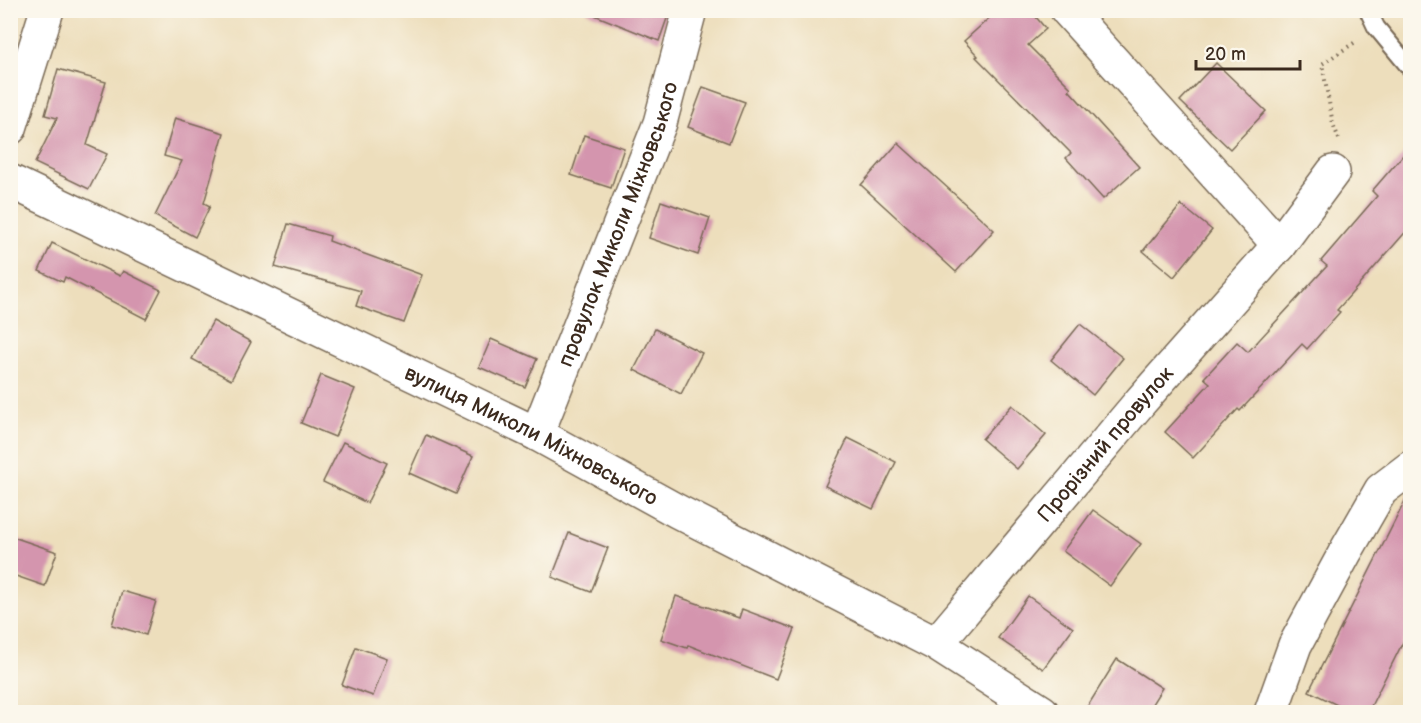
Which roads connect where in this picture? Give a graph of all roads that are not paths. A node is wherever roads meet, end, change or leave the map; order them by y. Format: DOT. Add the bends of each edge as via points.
graph roads {
  1 [pos="46,10"];
  2 [pos="690,10"];
  3 [pos="1067,10"];
  4 [pos="1368,10"];
  5 [pos="1410,68"];
  6 [pos="10,128"];
  7 [pos="1333,172"];
  8 [pos="10,181"];
  9 [pos="1279,245"];
  10 [pos="537,434"];
  11 [pos="1410,468"];
  12 [pos="936,644"];
  13 [pos="1042,712"];
  14 [pos="1271,712"];
  1 -- 6 [label="street"];
  2 -- 10 [label="street, провулок Миколи Міхновського" via="660,123"];
  3 -- 9 [label="street"];
  4 -- 5 [label="lane"];
  7 -- 9 [label="street, Прорізний провулок"];
  8 -- 10 [label="street, вулиця Миколи Міхновського"];
  9 -- 12 [label="street, Прорізний провулок"];
  10 -- 12 [label="street, вулиця Миколи Міхновського"];
  11 -- 14 [label="street" via="1381,490 1346,551 1295,645"];
  12 -- 13 [label="street, вулиця Миколи Міхновського"];
}
